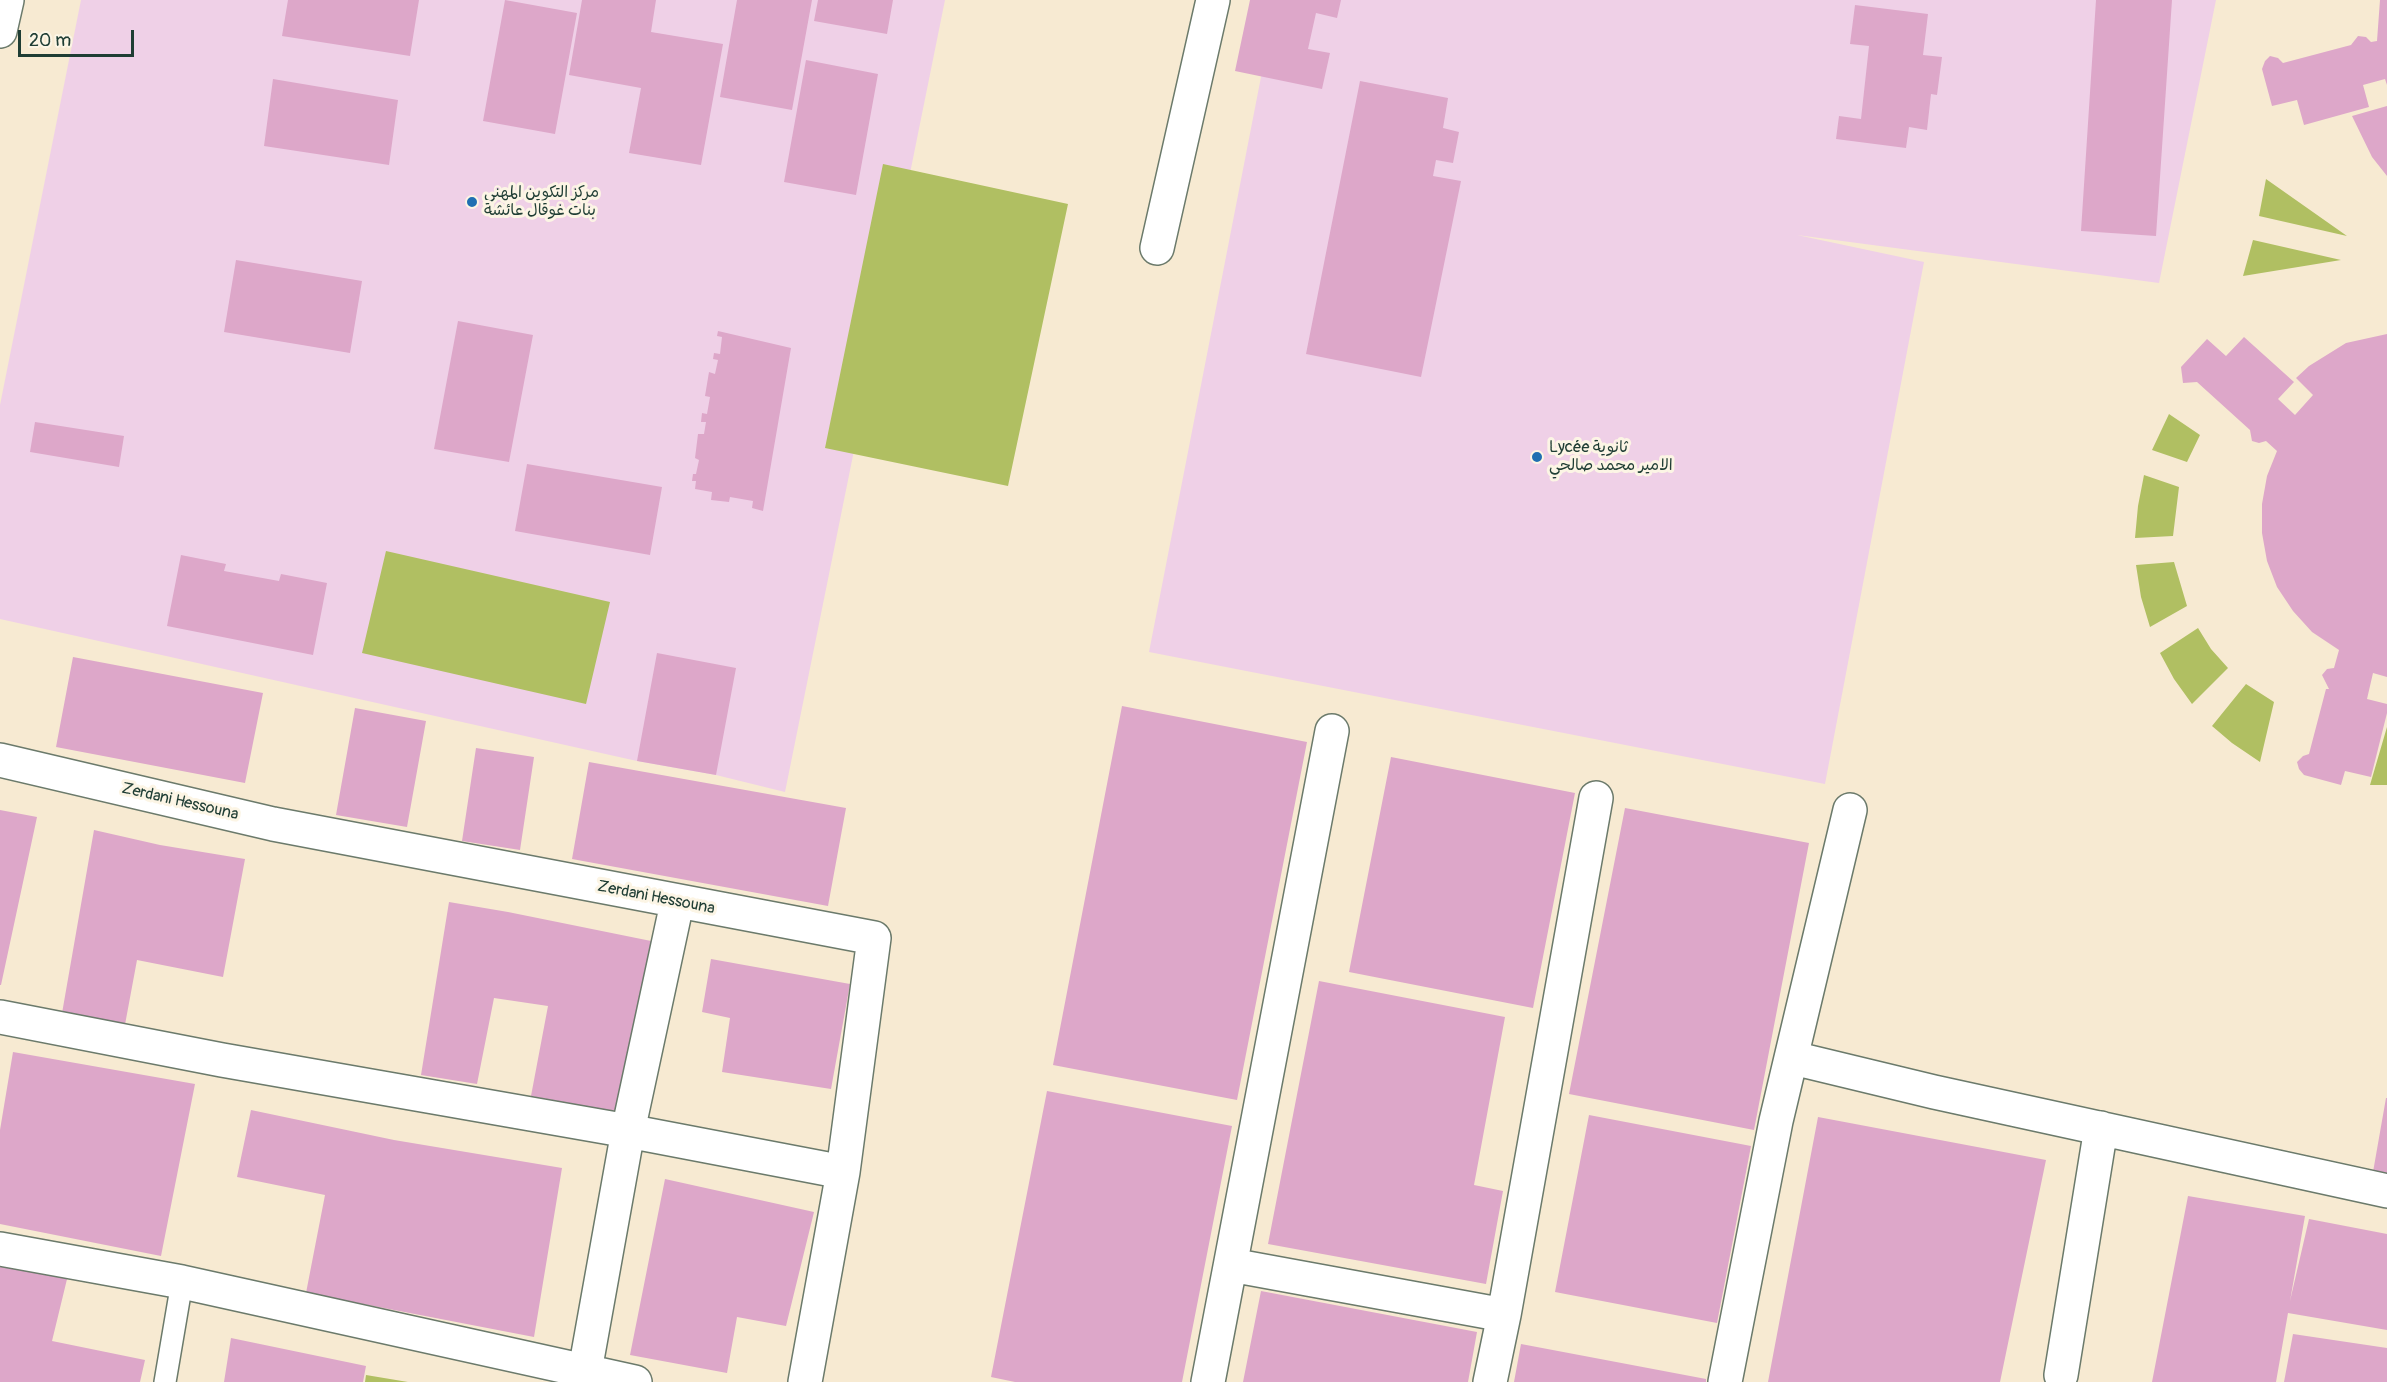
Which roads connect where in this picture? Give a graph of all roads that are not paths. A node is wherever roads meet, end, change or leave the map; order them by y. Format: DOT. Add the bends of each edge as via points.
graph roads {
  1 [pos="7,0"];
  2 [pos="1213,0"];
  3 [pos="0,31"];
  4 [pos="1157,248"];
  5 [pos="1332,731"];
  6 [pos="0,760"];
  7 [pos="1596,798"];
  8 [pos="1850,810"];
  9 [pos="677,903"];
  10 [pos="0,1017"];
  11 [pos="1793,1058"];
  12 [pos="2101,1128"];
  13 [pos="628,1131"];
  14 [pos="843,1172"];
  15 [pos="2387,1191"];
  16 [pos="0,1249"];
  17 [pos="1231,1265"];
  18 [pos="182,1282"];
  19 [pos="1504,1315"];
  20 [pos="2061,1376"];
  21 [pos="584,1377"];
  22 [pos="165,1382"];
  23 [pos="635,1382"];
  24 [pos="805,1382"];
  25 [pos="1208,1382"];
  26 [pos="1490,1382"];
  27 [pos="1725,1382"];
  1 -- 3 [label="street"];
  2 -- 4 [label="street"];
  5 -- 17 [label="street"];
  6 -- 9 [label="street, Zerdani Hessouna" via="273,824"];
  7 -- 19 [label="street"];
  8 -- 11 [label="street"];
  9 -- 13 [label="street"];
  9 -- 14 [label="street, Zerdani Hessouna" via="874,938"];
  10 -- 13 [label="street"];
  11 -- 12 [label="street"];
  11 -- 27 [label="street" via="1776,1121"];
  12 -- 15 [label="street"];
  12 -- 20 [label="street"];
  13 -- 14 [label="street"];
  13 -- 21 [label="street"];
  14 -- 24 [label="street, Zerdani Hessouna"];
  16 -- 18 [label="street"];
  17 -- 19 [label="street"];
  17 -- 25 [label="street"];
  18 -- 21 [label="street"];
  18 -- 22 [label="lane"];
  19 -- 26 [label="street"];
  21 -- 23 [label="street"];
}
